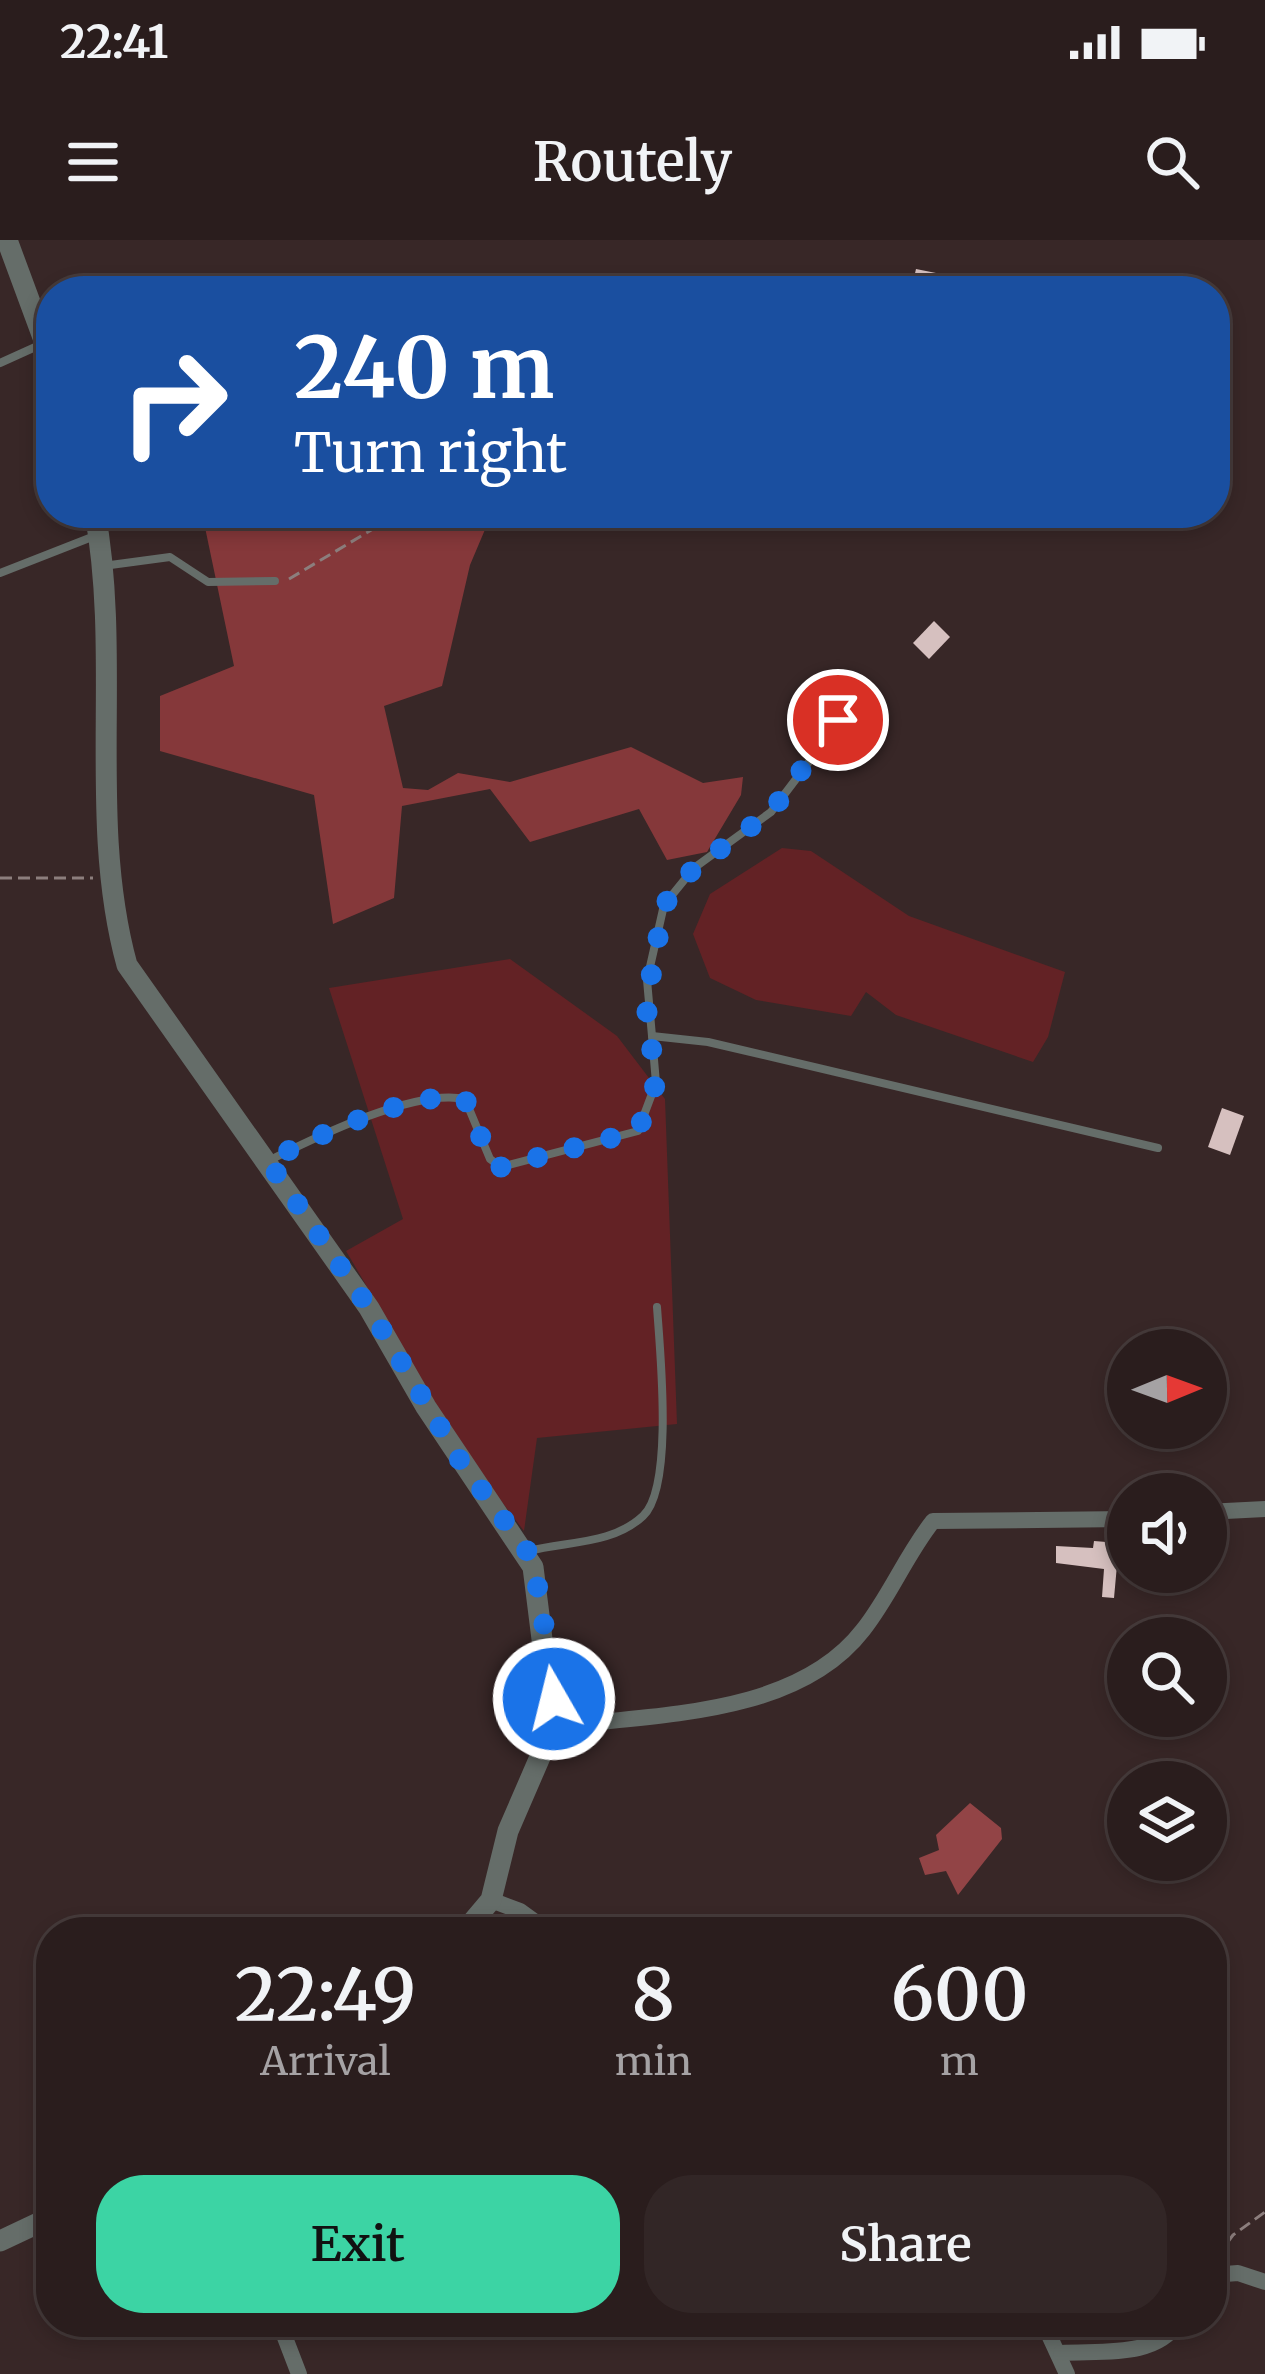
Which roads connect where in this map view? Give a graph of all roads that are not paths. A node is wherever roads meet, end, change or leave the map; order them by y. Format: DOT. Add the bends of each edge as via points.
graph roads {
  1 [pos="7,240"];
  2 [pos="36,320"];
  3 [pos="36,354"];
  4 [pos="0,363"];
  5 [pos="89,528"];
  6 [pos="97,528"];
  7 [pos="101,566"];
  8 [pos="0,573"];
  9 [pos="275,581"];
  10 [pos="859,696"];
  11 [pos="652,1036"];
  12 [pos="1158,1148"];
  13 [pos="268,1161"];
  14 [pos="657,1307"];
  15 [pos="1265,1509"];
  16 [pos="1227,1511"];
  17 [pos="1107,1519"];
  18 [pos="527,1551"];
  19 [pos="553,1726"];
  20 [pos="491,1900"];
  21 [pos="477,1917"];
  22 [pos="528,1917"];
  23 [pos="36,2224"];
  24 [pos="0,2241"];
  25 [pos="1227,2274"];
  26 [pos="1265,2282"];
  27 [pos="285,2337"];
  28 [pos="1052,2337"];
  29 [pos="1165,2337"];
  30 [pos="1061,2353"];
  31 [pos="299,2374"];
  32 [pos="1067,2374"];
  1 -- 2 [label="street"];
  3 -- 4 [label="lane"];
  5 -- 8 [label="lane"];
  6 -- 7 [label="street"];
  7 -- 9 [label="lane" via="158,555 208,583"];
  7 -- 13 [label="street" via="112,878 127,965"];
  10 -- 11 [label="lane" via="771,812 694,868 664,905 647,980"];
  11 -- 12 [label="lane" via="707,1042"];
  11 -- 13 [label="lane" via="656,1083 638,1131 501,1167 465,1099 444,1094"];
  13 -- 18 [label="street"];
  14 -- 18 [label="lane" via="664,1444 654,1499 645,1514 601,1537"];
  15 -- 16 [label="street"];
  17 -- 19 [label="street" via="933,1521 862,1632 803,1680 752,1700"];
  18 -- 19 [label="street" via="540,1595"];
  19 -- 20 [label="street" via="508,1832"];
  20 -- 21 [label="street"];
  20 -- 22 [label="street"];
  23 -- 24 [label="street"];
  25 -- 26 [label="street"];
  27 -- 31 [label="street"];
  28 -- 30 [label="street"];
  29 -- 30 [label="street" via="1142,2348"];
  30 -- 32 [label="street"];
}
